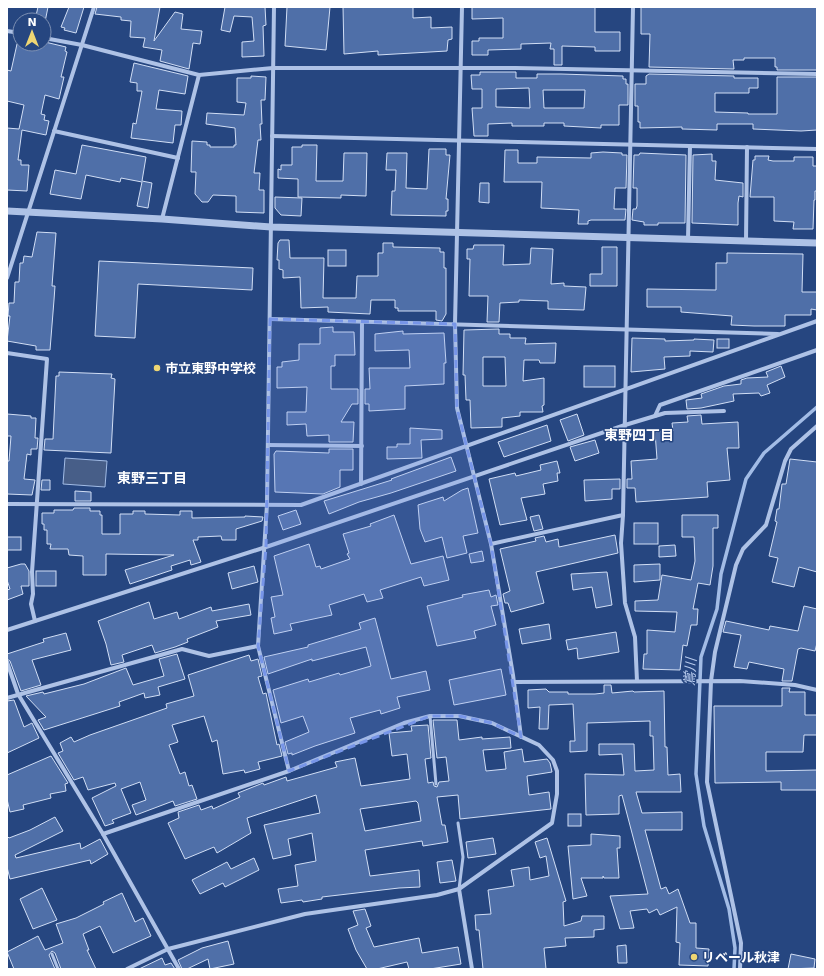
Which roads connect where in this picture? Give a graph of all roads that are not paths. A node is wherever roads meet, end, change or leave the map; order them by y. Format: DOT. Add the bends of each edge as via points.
graph roads {
  1 [pos="94,7"];
  2 [pos="274,7"];
  3 [pos="462,7"];
  4 [pos="633,7"];
  5 [pos="52,39"];
  6 [pos="82,44"];
  7 [pos="273,68"];
  8 [pos="460,68"];
  9 [pos="632,71"];
  10 [pos="817,74"];
  11 [pos="199,76"];
  12 [pos="54,131"];
  13 [pos="272,136"];
  14 [pos="459,140"];
  15 [pos="631,144"];
  16 [pos="690,146"];
  17 [pos="747,147"];
  18 [pos="817,149"];
  19 [pos="178,158"];
  20 [pos="7,211"];
  21 [pos="28,213"];
  22 [pos="162,219"];
  23 [pos="271,228"];
  24 [pos="458,232"];
  25 [pos="629,238"];
  26 [pos="688,239"];
  27 [pos="746,241"];
  28 [pos="817,243"];
  29 [pos="7,278"];
  30 [pos="270,319"];
  31 [pos="362,322"];
  32 [pos="817,322"];
  33 [pos="455,324"];
  34 [pos="627,330"];
  35 [pos="781,334"];
  36 [pos="817,350"];
  37 [pos="7,353"];
  38 [pos="625,390"];
  39 [pos="724,411"];
  40 [pos="655,416"];
  41 [pos="625,425"];
  42 [pos="817,426"];
  43 [pos="268,445"];
  44 [pos="362,446"];
  45 [pos="467,446"];
  46 [pos="474,476"];
  47 [pos="361,484"];
  48 [pos="7,504"];
  49 [pos="38,504"];
  50 [pos="267,504"];
  51 [pos="623,515"];
  52 [pos="491,544"];
  53 [pos="266,547"];
  54 [pos="35,621"];
  55 [pos="7,630"];
  56 [pos="258,646"];
  57 [pos="7,662"];
  58 [pos="637,681"];
  59 [pos="710,681"];
  60 [pos="514,682"];
  61 [pos="817,690"];
  62 [pos="18,694"];
  63 [pos="7,698"];
  64 [pos="430,716"];
  65 [pos="521,737"];
  66 [pos="289,771"];
  67 [pos="436,784"];
  68 [pos="458,823"];
  69 [pos="103,834"];
  70 [pos="459,889"];
  71 [pos="168,949"];
  72 [pos="52,954"];
  73 [pos="58,969"];
  74 [pos="127,969"];
  75 [pos="179,969"];
  76 [pos="472,969"];
  77 [pos="740,969"];
  1 -- 6 [label="street"];
  2 -- 7 [label="street"];
  3 -- 8 [label="street"];
  4 -- 9 [label="street"];
  5 -- 6 [label="street"];
  6 -- 11 [label="street"];
  6 -- 12 [label="street"];
  7 -- 8 [label="street"];
  7 -- 11 [label="street"];
  7 -- 13 [label="street"];
  8 -- 9 [label="street"];
  8 -- 14 [label="street"];
  9 -- 10 [label="street"];
  9 -- 15 [label="street"];
  11 -- 19 [label="street"];
  12 -- 19 [label="street"];
  12 -- 21 [label="street"];
  13 -- 14 [label="street"];
  13 -- 23 [label="street"];
  14 -- 15 [label="street"];
  14 -- 24 [label="street"];
  15 -- 16 [label="street"];
  15 -- 25 [label="street"];
  16 -- 17 [label="street"];
  16 -- 26 [label="street"];
  17 -- 18 [label="street"];
  17 -- 27 [label="street"];
  19 -- 22 [label="street"];
  20 -- 21 [label="street"];
  21 -- 22 [label="street"];
  21 -- 29 [label="street"];
  22 -- 23 [label="street"];
  23 -- 24 [label="street"];
  23 -- 30 [label="street"];
  24 -- 25 [label="street"];
  24 -- 33 [label="street"];
  25 -- 26 [label="street"];
  25 -- 34 [label="street"];
  26 -- 27 [label="street"];
  27 -- 28 [label="street"];
  30 -- 31 [label="street"];
  30 -- 43 [label="street"];
  31 -- 33 [label="street"];
  31 -- 44 [label="street"];
  32 -- 35 [label="street"];
  33 -- 34 [label="street"];
  33 -- 45 [label="street" via="457,408"];
  34 -- 35 [label="street"];
  34 -- 38 [label="street"];
  35 -- 38 [label="street"];
  36 -- 40 [label="street" via="660,406"];
  37 -- 49 [label="street" via="47,359"];
  38 -- 41 [label="street"];
  38 -- 45 [label="street"];
  39 -- 40 [label="street"];
  40 -- 41 [label="street"];
  41 -- 46 [label="street"];
  41 -- 51 [label="street"];
  42 -- 59 [label="street" via="791,449 766,525 743,549 736,565"];
  43 -- 44 [label="street"];
  43 -- 50 [label="street"];
  44 -- 47 [label="street"];
  45 -- 46 [label="street"];
  45 -- 47 [label="street"];
  46 -- 52 [label="street"];
  46 -- 53 [label="street"];
  47 -- 50 [label="street" via="302,505"];
  48 -- 49 [label="street"];
  49 -- 50 [label="street"];
  49 -- 54 [label="street" via="31,604"];
  50 -- 53 [label="street"];
  51 -- 52 [label="street"];
  51 -- 58 [label="street" via="621,543 625,603 635,637"];
  52 -- 60 [label="street"];
  53 -- 54 [label="street"];
  53 -- 56 [label="street"];
  54 -- 55 [label="street"];
  56 -- 62 [label="street" via="209,656 182,649"];
  56 -- 66 [label="street"];
  57 -- 62 [label="street"];
  58 -- 59 [label="street"];
  58 -- 60 [label="street"];
  59 -- 61 [label="street" via="795,685"];
  59 -- 77 [label="street" via="707,782 741,943"];
  60 -- 65 [label="street"];
  62 -- 63 [label="street"];
  62 -- 69 [label="street"];
  64 -- 65 [label="street" via="459,716 492,723"];
  64 -- 66 [label="street" via="404,723"];
  64 -- 67 [label="lane"];
  65 -- 70 [label="street" via="538,745 553,760 557,771 557,794 552,823"];
  66 -- 69 [label="street"];
  68 -- 70 [label="lane" via="463,857"];
  69 -- 71 [label="street"];
  70 -- 71 [label="street" via="437,895 304,914"];
  70 -- 76 [label="street"];
  71 -- 74 [label="street"];
  71 -- 75 [label="street"];
  72 -- 73 [label="lane"];
}
